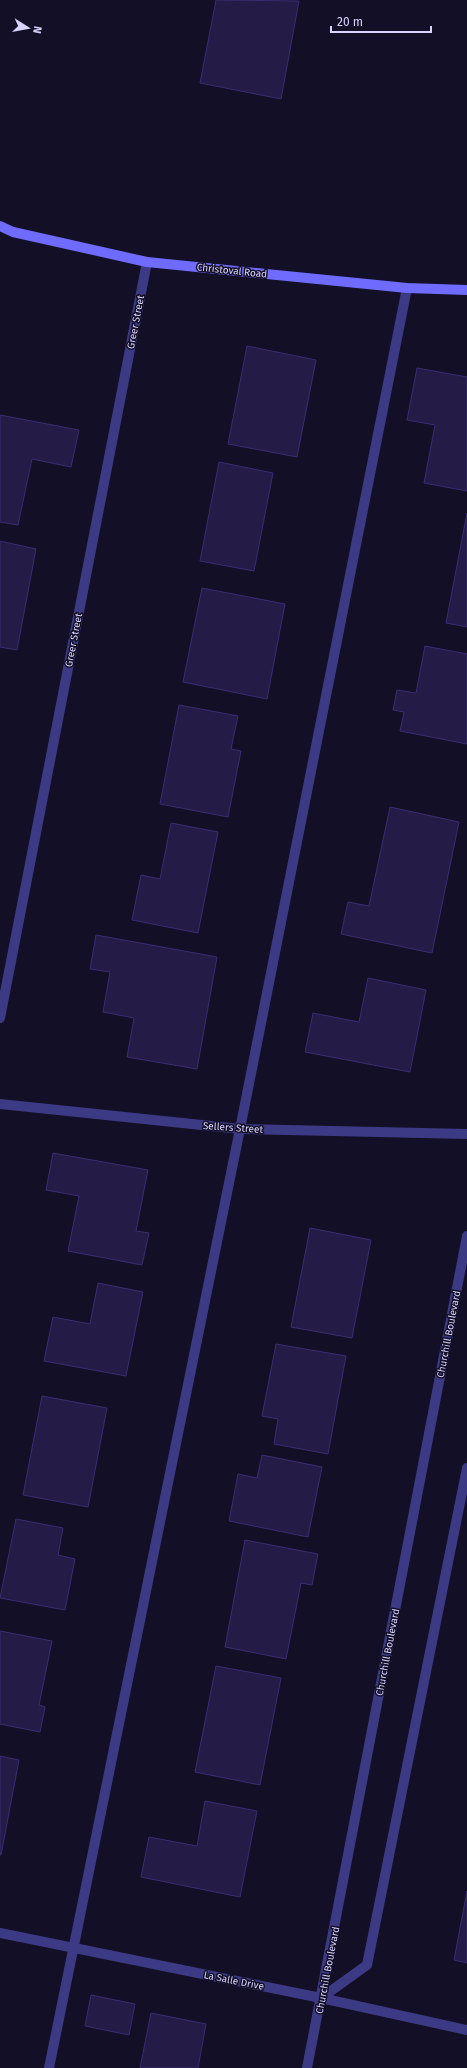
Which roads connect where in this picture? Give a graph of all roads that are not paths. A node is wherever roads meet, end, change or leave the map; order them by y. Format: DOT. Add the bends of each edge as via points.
graph roads {
  1 [pos="0,226"];
  2 [pos="147,262"];
  3 [pos="407,288"];
  4 [pos="467,290"];
  5 [pos="0,1018"];
  6 [pos="0,1104"];
  7 [pos="240,1129"];
  8 [pos="467,1134"];
  9 [pos="467,1236"];
  10 [pos="467,1468"];
  11 [pos="0,1933"];
  12 [pos="73,1948"];
  13 [pos="321,1998"];
  14 [pos="467,2030"];
  15 [pos="49,2068"];
  16 [pos="307,2068"];
  1 -- 2 [label="street, Christoval Road" via="13,232"];
  2 -- 3 [label="street, Christoval Road"];
  2 -- 5 [label="street, Greer Street"];
  3 -- 4 [label="street, Christoval Road"];
  3 -- 7 [label="street"];
  6 -- 7 [label="street, Sellers Street"];
  7 -- 8 [label="street, Sellers Street"];
  7 -- 12 [label="street"];
  9 -- 13 [label="street, Churchill Boulevard"];
  10 -- 13 [label="street" via="367,1965"];
  11 -- 12 [label="street, La Salle Drive"];
  12 -- 13 [label="street, La Salle Drive"];
  12 -- 15 [label="street"];
  13 -- 14 [label="street, La Salle Drive"];
  13 -- 16 [label="street, Churchill Boulevard"];
}
